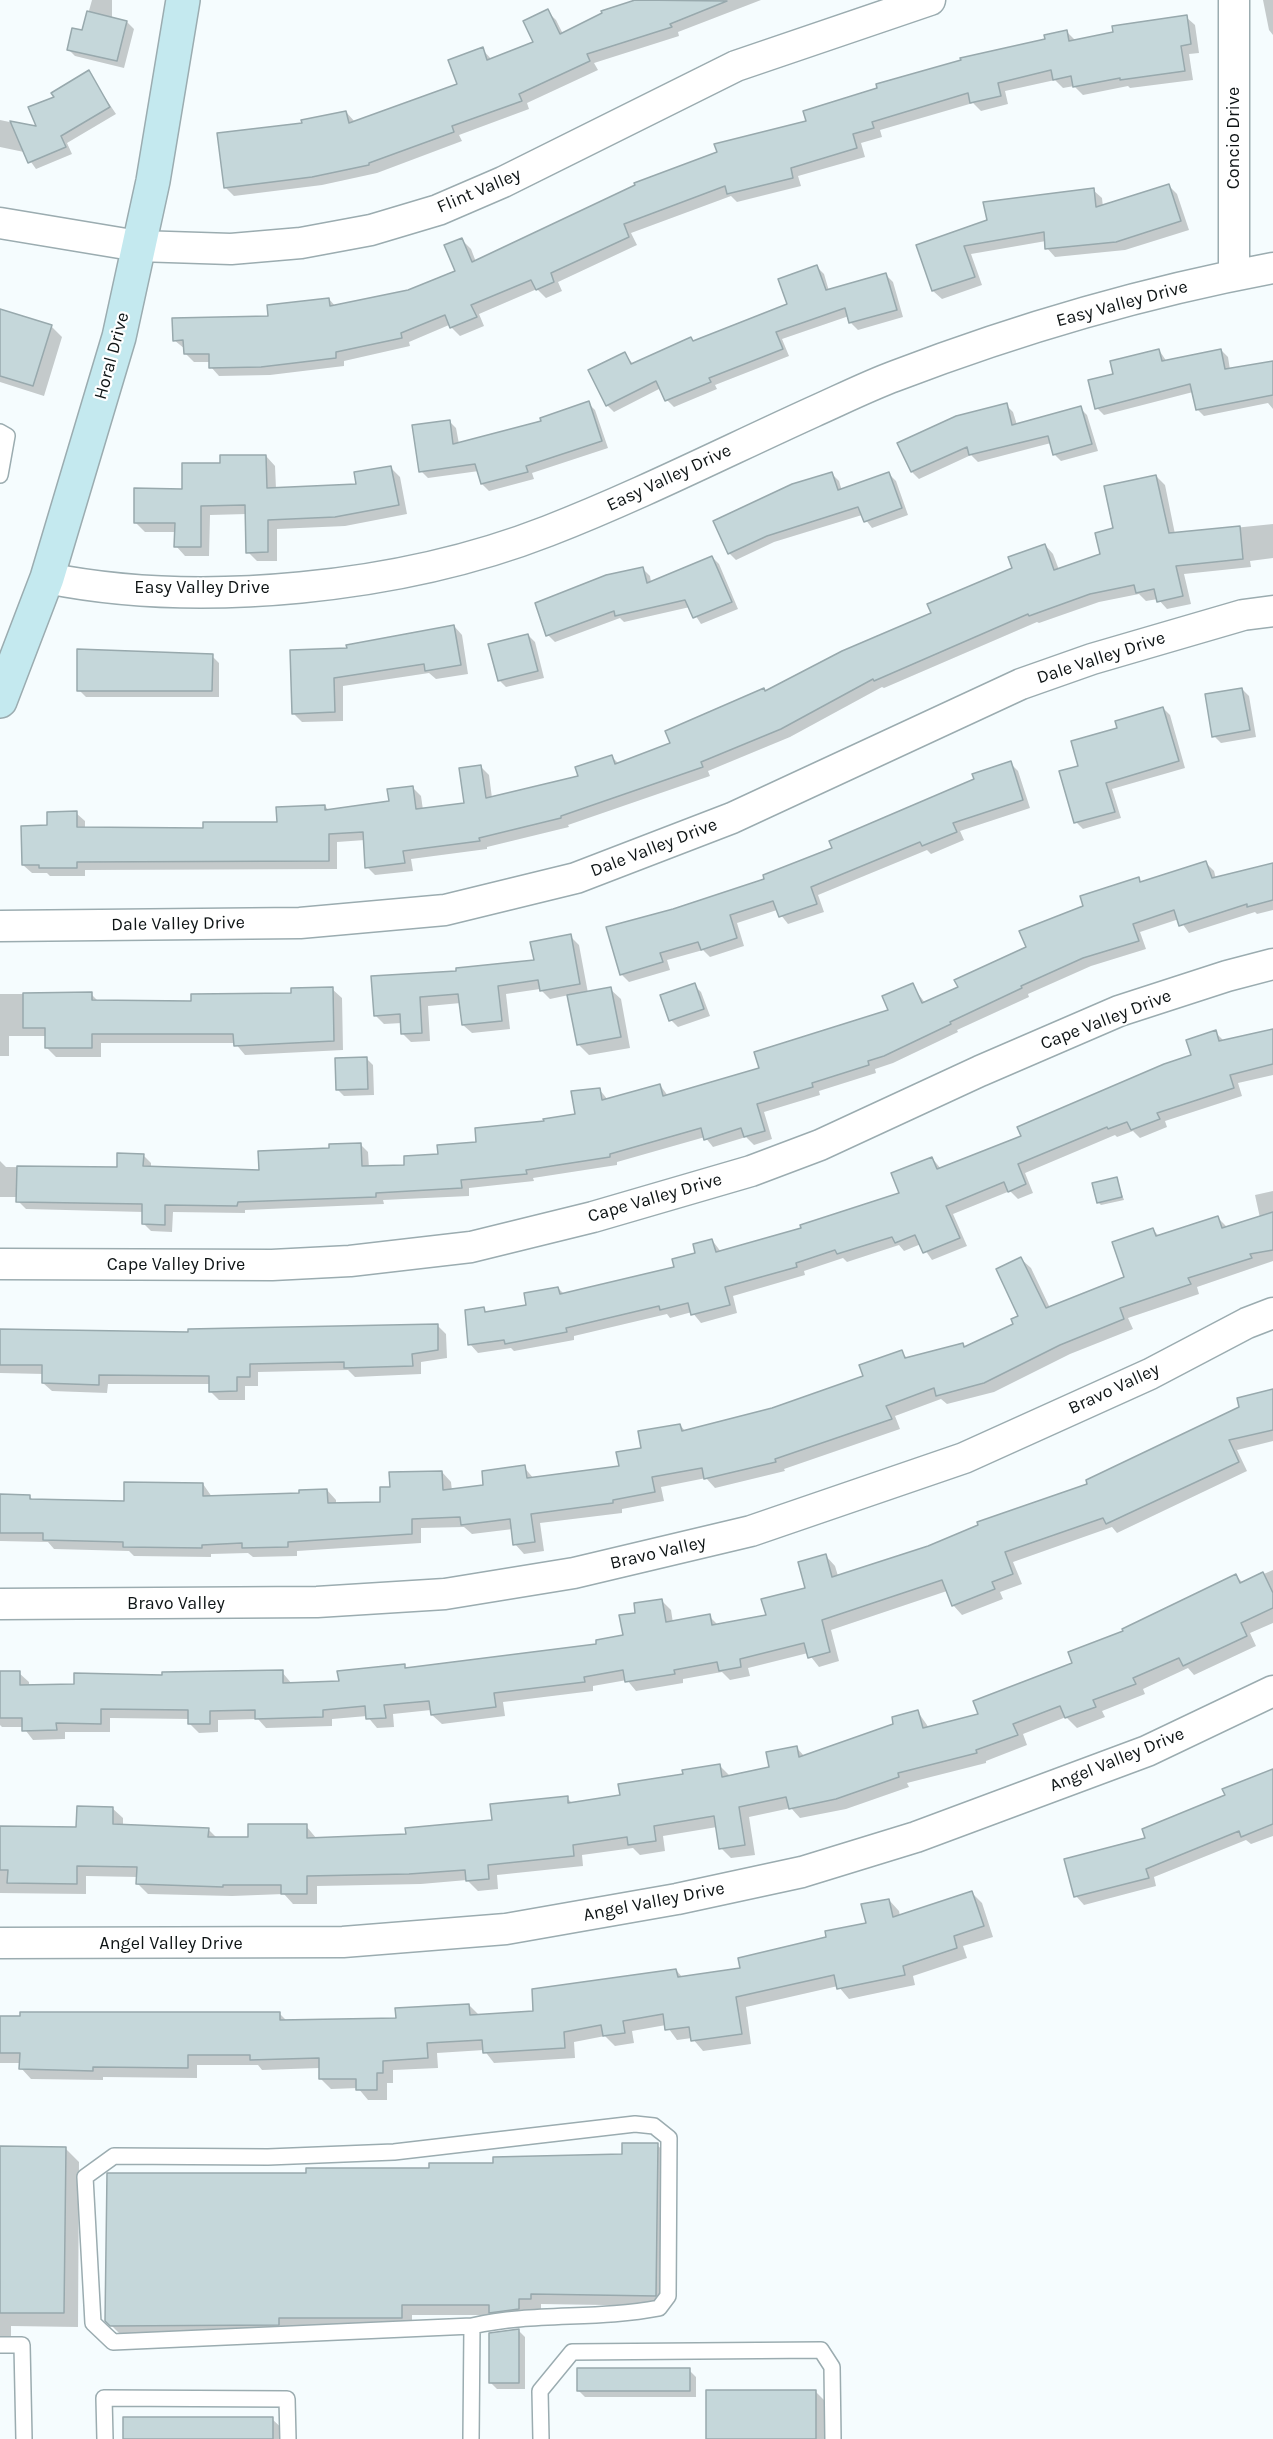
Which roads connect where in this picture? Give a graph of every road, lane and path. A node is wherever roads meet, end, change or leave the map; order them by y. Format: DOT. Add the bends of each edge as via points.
graph roads {
  1 [pos="183,0"];
  2 [pos="930,0"];
  3 [pos="1234,0"];
  4 [pos="0,223"];
  5 [pos="138,246"];
  6 [pos="1273,268"];
  7 [pos="1234,275"];
  8 [pos="0,432"];
  9 [pos="0,475"];
  10 [pos="47,578"];
  11 [pos="1273,611"];
  12 [pos="3,685"];
  13 [pos="0,926"];
  14 [pos="1273,964"];
  15 [pos="0,1264"];
  16 [pos="1273,1313"];
  17 [pos="0,1604"];
  18 [pos="1273,1691"];
  19 [pos="0,1943"];
  20 [pos="472,2326"];
  21 [pos="0,2345"];
  22 [pos="24,2439"];
  23 [pos="105,2439"];
  24 [pos="288,2439"];
  25 [pos="471,2439"];
  26 [pos="541,2439"];
  27 [pos="833,2439"];
  1 -- 5 [label="street, Horal Drive" via="153,181"];
  2 -- 5 [label="street, Flint Valley" via="736,66 503,182 438,210 371,230 301,243 231,249"];
  3 -- 7 [label="street, Concio Drive"];
  4 -- 5 [label="street, Flint Valley"];
  5 -- 10 [label="street, Horal Drive" via="118,337"];
  6 -- 7 [label="street, Easy Valley Drive"];
  7 -- 10 [label="street, Easy Valley Drive" via="1093,308 894,376 546,532 448,562 290,588 170,592"];
  8 -- 9 [label="lane" via="7,436"];
  10 -- 12 [label="street, Horal Drive"];
  11 -- 13 [label="street, Dale Valley Drive" via="1243,615 1092,659 1022,684 732,818 576,878 445,910 300,923"];
  14 -- 15 [label="street, Cape Valley Drive" via="1119,1011 820,1145 751,1171 471,1247 272,1265"];
  16 -- 17 [label="street, Bravo Valley" via="964,1458 751,1531 573,1573 445,1594 316,1602"];
  18 -- 19 [label="street, Angel Valley Drive" via="1148,1751 916,1837 802,1872 677,1899 506,1929 343,1942"];
  20 -- 20 [label="lane" via="506,2318 624,2314 658,2308 668,2296 669,2138 654,2126 635,2124 394,2152 268,2157 114,2156 85,2177 93,2323 112,2342"];
  20 -- 25 [label="lane"];
  21 -- 22 [label="lane" via="22,2345"];
  23 -- 24 [label="lane" via="104,2398 287,2399"];
  26 -- 27 [label="lane" via="540,2391 572,2352 821,2350 832,2367"];
}
